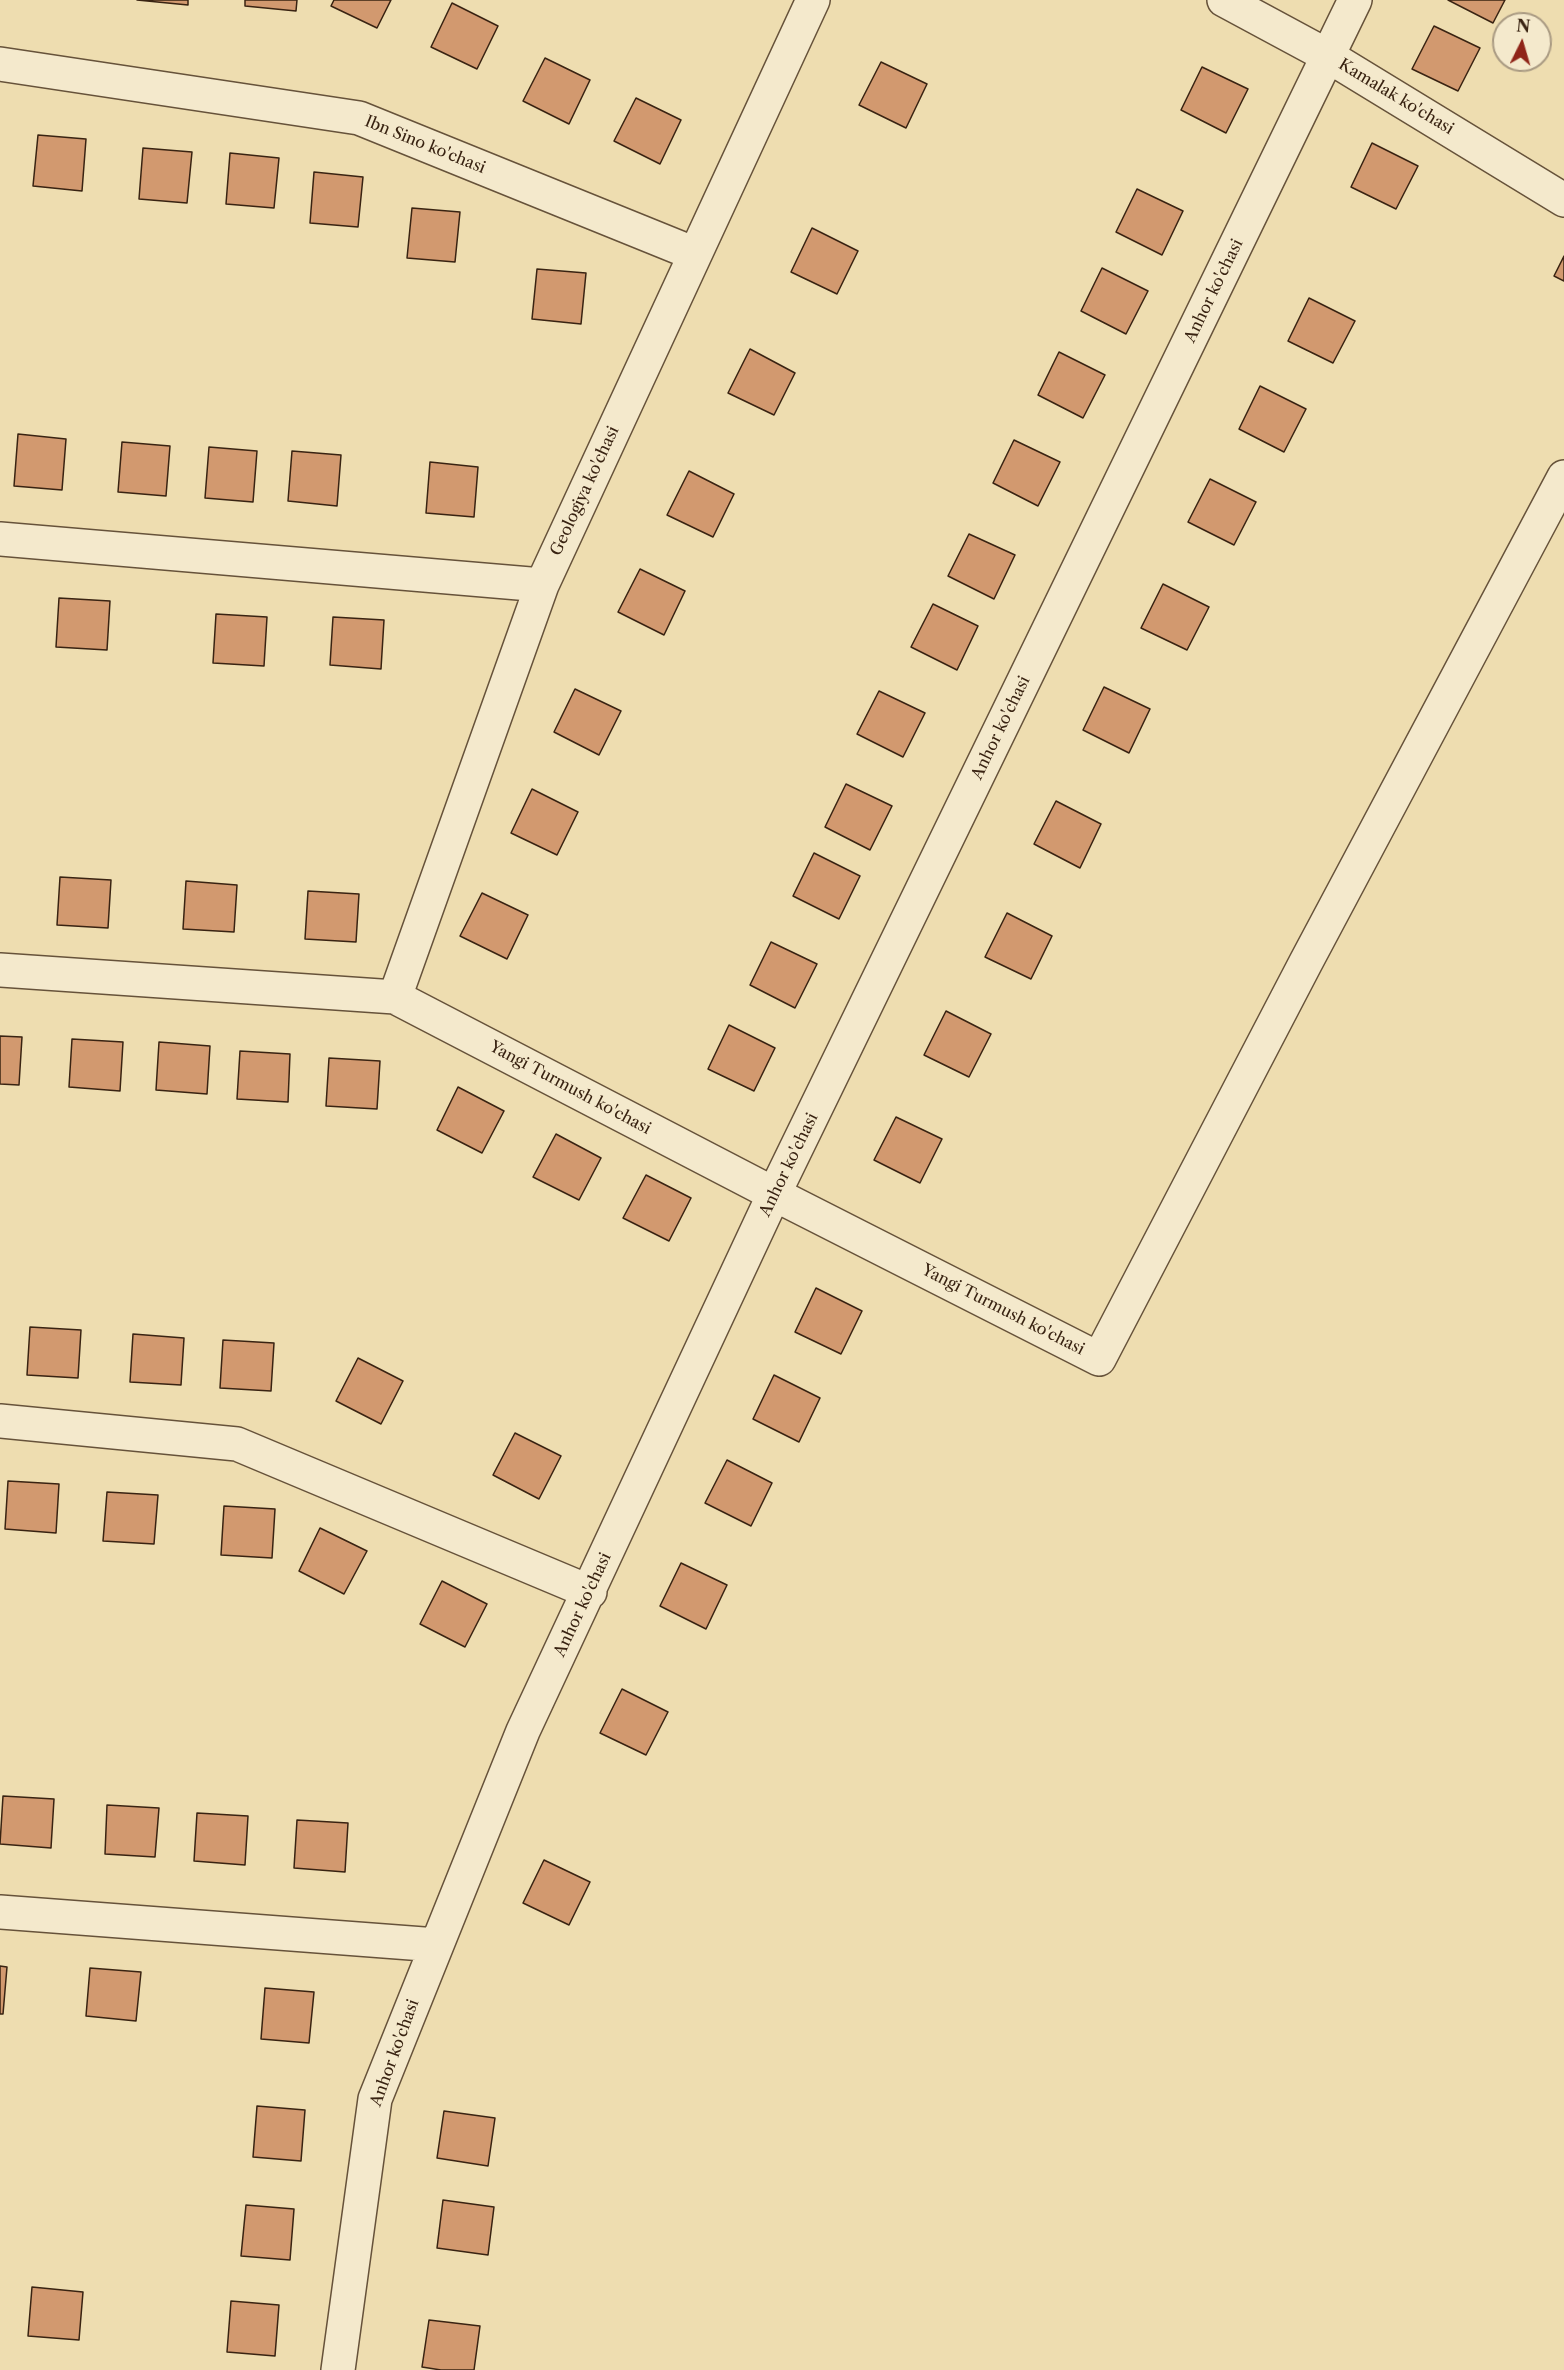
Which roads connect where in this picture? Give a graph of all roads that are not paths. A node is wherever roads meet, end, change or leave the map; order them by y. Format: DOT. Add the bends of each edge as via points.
graph roads {
  1 [pos="813,0"];
  2 [pos="1224,0"];
  3 [pos="1355,0"];
  4 [pos="1328,56"];
  5 [pos="0,64"];
  6 [pos="1564,200"];
  7 [pos="695,254"];
  8 [pos="1564,477"];
  9 [pos="0,539"];
  10 [pos="542,585"];
  11 [pos="0,970"];
  12 [pos="396,997"];
  13 [pos="774,1194"];
  14 [pos="0,1421"];
  15 [pos="590,1592"];
  16 [pos="0,1912"];
  17 [pos="437,1945"];
  18 [pos="338,2370"];
  1 -- 7 [label="street, Geologiya ko'chasi"];
  2 -- 4 [label="street, Kamalak ko'chasi"];
  3 -- 4 [label="street, Anhor ko'chasi"];
  4 -- 6 [label="street, Kamalak ko'chasi"];
  4 -- 13 [label="street, Anhor ko'chasi"];
  5 -- 7 [label="street, Ibn Sino ko'chasi" via="359,118"];
  7 -- 10 [label="street, Geologiya ko'chasi"];
  8 -- 13 [label="street, Yangi Turmush ko'chasi" via="1099,1359"];
  9 -- 10 [label="street"];
  10 -- 12 [label="street, Geologiya ko'chasi"];
  11 -- 12 [label="street, Yangi Turmush ko'chasi"];
  12 -- 13 [label="street, Yangi Turmush ko'chasi"];
  13 -- 15 [label="street, Anhor ko'chasi"];
  14 -- 15 [label="street" via="237,1444"];
  15 -- 17 [label="street, Anhor ko'chasi" via="523,1731"];
  16 -- 17 [label="street"];
  17 -- 18 [label="street, Anhor ko'chasi" via="375,2098"];
}
